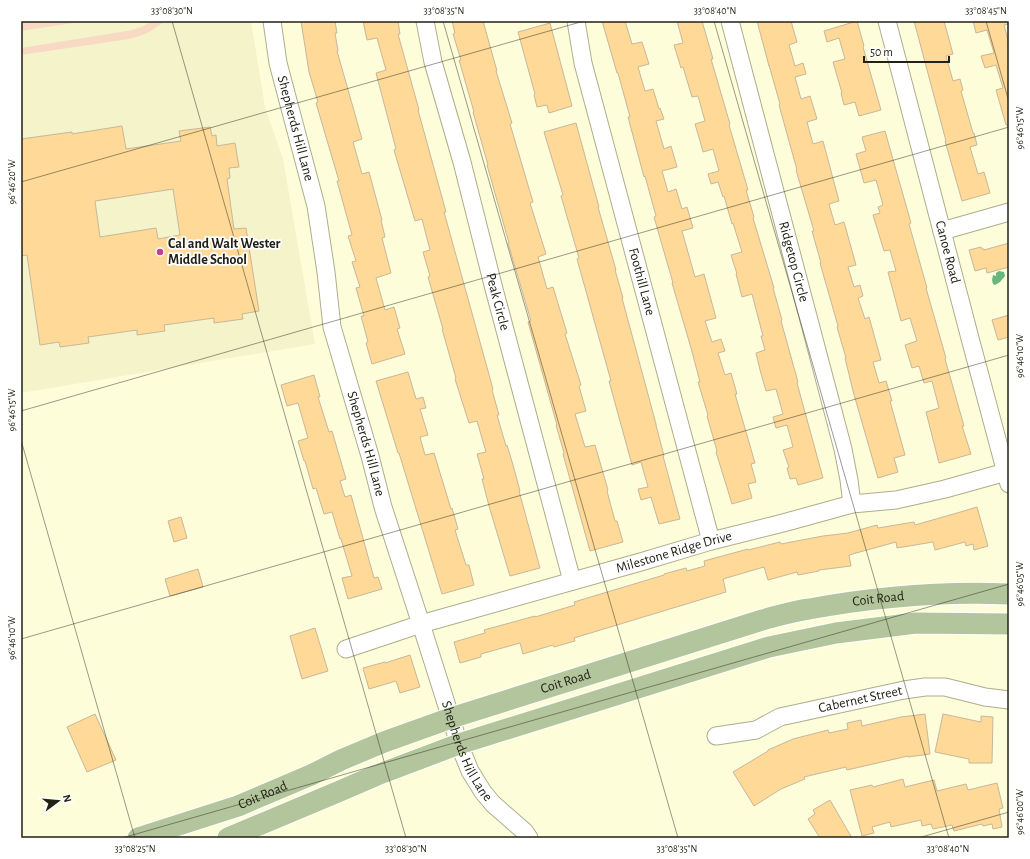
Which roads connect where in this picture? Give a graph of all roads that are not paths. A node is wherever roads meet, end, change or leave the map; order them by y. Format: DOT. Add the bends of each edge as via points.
graph roads {
  1 [pos="272,21"];
  2 [pos="425,21"];
  3 [pos="576,21"];
  4 [pos="730,21"];
  5 [pos="887,21"];
  6 [pos="1009,212"];
  7 [pos="942,231"];
  8 [pos="1008,478"];
  9 [pos="852,504"];
  10 [pos="711,540"];
  11 [pos="572,581"];
  12 [pos="1009,594"];
  13 [pos="421,624"];
  14 [pos="1009,624"];
  15 [pos="346,649"];
  16 [pos="1009,700"];
  17 [pos="451,718"];
  18 [pos="716,736"];
  19 [pos="459,744"];
  20 [pos="138,838"];
  21 [pos="228,838"];
  22 [pos="529,838"];
  1 -- 13 [label="street, Shepherds Hill Lane" via="278,63 316,206 332,327 383,507"];
  2 -- 11 [label="street, Peak Circle" via="433,62 462,162"];
  3 -- 10 [label="street, Foothill Lane" via="583,63"];
  4 -- 9 [label="street, Ridgetop Circle" via="843,449"];
  5 -- 7 [label="street, Canoe Road"];
  6 -- 7 [label="street"];
  7 -- 8 [label="street, Canoe Road"];
  8 -- 9 [label="street, Milestone Ridge Drive" via="896,500"];
  9 -- 10 [label="street, Milestone Ridge Drive"];
  10 -- 11 [label="street, Milestone Ridge Drive"];
  11 -- 13 [label="street, Milestone Ridge Drive"];
  12 -- 17 [label="main road, Coit Road" via="903,596 808,609 754,623"];
  13 -- 15 [label="street, Milestone Ridge Drive"];
  13 -- 17 [label="street, Shepherds Hill Lane"];
  14 -- 19 [label="main road, Coit Road" via="916,623 836,633 769,648"];
  16 -- 18 [label="street, Cabernet Street" via="946,687 925,687 780,717 756,730"];
  17 -- 19 [label="street, Shepherds Hill Lane"];
  17 -- 20 [label="main road, Coit Road" via="348,756 238,806"];
  19 -- 21 [label="main road, Coit Road" via="377,775"];
  19 -- 22 [label="street, Shepherds Hill Lane" via="470,771 483,792"];
}
